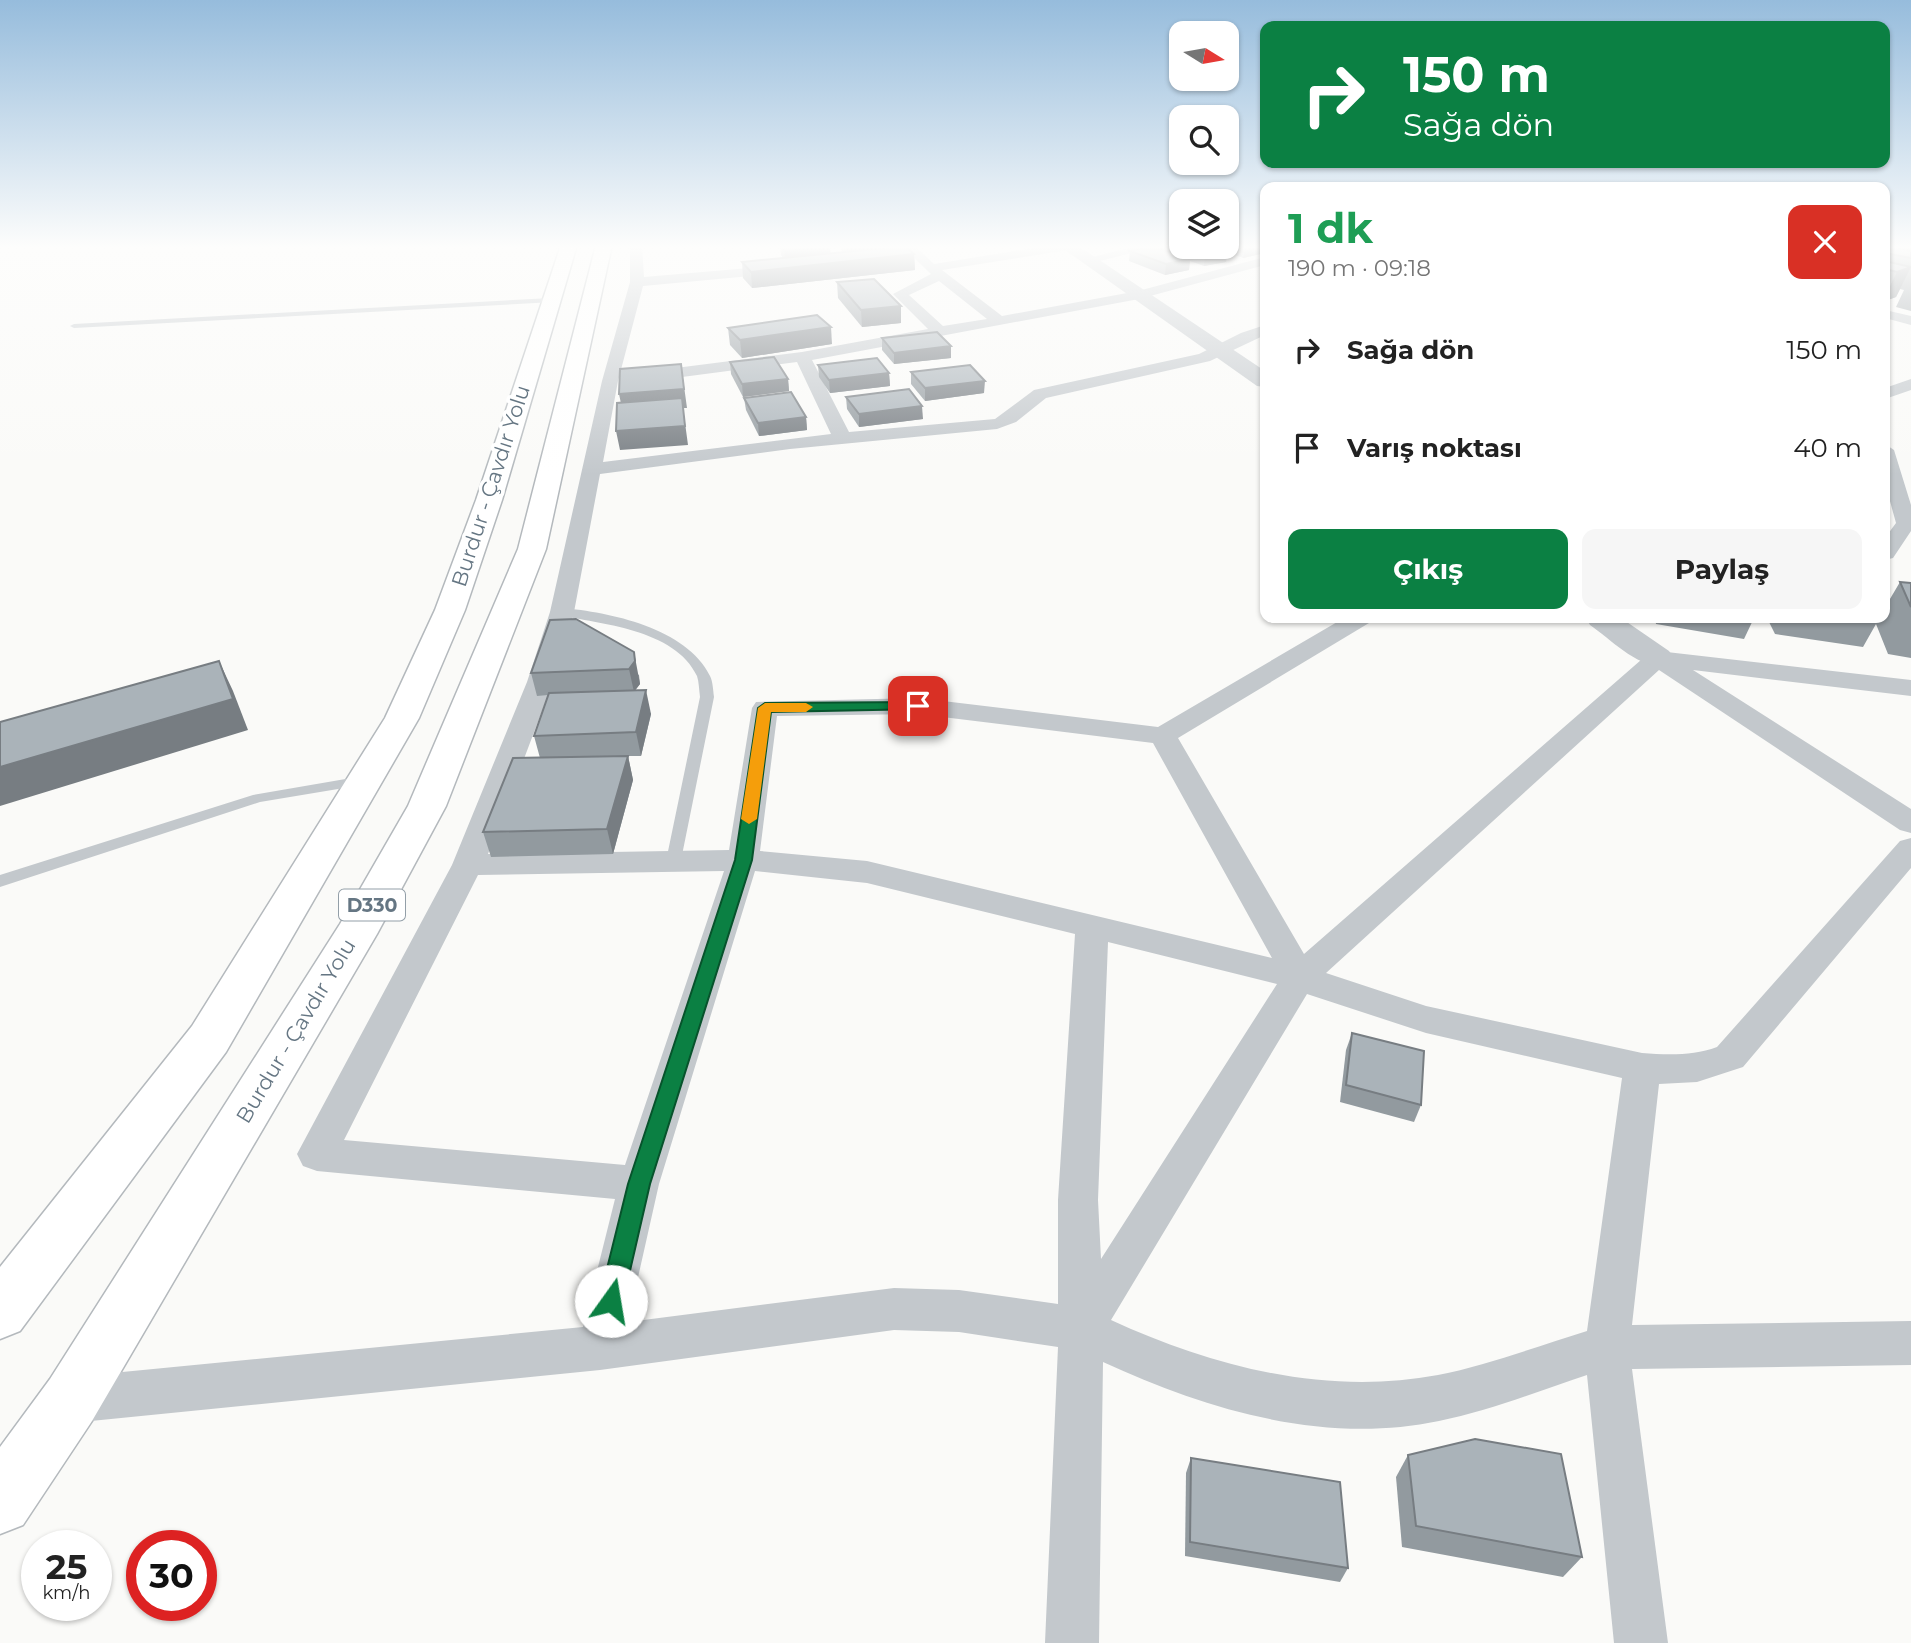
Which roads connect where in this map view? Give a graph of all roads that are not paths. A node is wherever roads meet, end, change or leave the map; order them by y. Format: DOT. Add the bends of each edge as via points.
graph roads {
  1 [pos="153,322"];
  2 [pos="544,322"];
  3 [pos="586,322"];
  4 [pos="626,322"];
  5 [pos="929,322"];
  6 [pos="995,322"];
  7 [pos="1180,322"];
  8 [pos="74,326"];
  9 [pos="939,331"];
  10 [pos="1260,332"];
  11 [pos="1222,349"];
  12 [pos="802,357"];
  13 [pos="1260,377"];
  14 [pos="1907,378"];
  15 [pos="610,381"];
  16 [pos="1890,390"];
  17 [pos="842,437"];
  18 [pos="1890,465"];
  19 [pos="591,470"];
  20 [pos="1909,523"];
  21 [pos="1890,547"];
  22 [pos="562,612"];
  23 [pos="1353,623"];
  24 [pos="1608,623"];
  25 [pos="1658,657"];
  26 [pos="1911,688"];
  27 [pos="1163,736"];
  28 [pos="366,780"];
  29 [pos="1911,823"];
  30 [pos="1911,848"];
  31 [pos="743,860"];
  32 [pos="674,861"];
  33 [pos="468,865"];
  34 [pos="0,881"];
  35 [pos="1092,926"];
  36 [pos="1300,977"];
  37 [pos="1642,1068"];
  38 [pos="639,1184"];
  39 [pos="0,1311"];
  40 [pos="1082,1329"];
  41 [pos="1911,1343"];
  42 [pos="1607,1347"];
  43 [pos="600,1348"];
  44 [pos="71,1401"];
  45 [pos="0,1502"];
  46 [pos="1072,1643"];
  47 [pos="1642,1643"];
  1 -- 8 [label="lane"];
  2 -- 28 [label="highway, Burdur - Çavdır Yolu" via="450,610 402,718"];
  3 -- 44 [label="highway, Burdur - Çavdır Yolu / D330" via="532,549 427,806 349,945"];
  4 -- 15 [label="street"];
  5 -- 9 [label="street"];
  6 -- 9 [label="street"];
  7 -- 11 [label="street"];
  9 -- 12 [label="street"];
  10 -- 11 [label="street"];
  11 -- 13 [label="street"];
  11 -- 17 [label="street" via="1193,360 1045,392 1004,422"];
  12 -- 15 [label="street"];
  12 -- 17 [label="street"];
  14 -- 16 [label="street"];
  15 -- 19 [label="street"];
  17 -- 19 [label="street"];
  18 -- 20 [label="street"];
  19 -- 22 [label="street"];
  20 -- 21 [label="street"];
  22 -- 32 [label="lane" via="596,614 623,622 682,650 697,662 706,678 707,697"];
  22 -- 33 [label="street" via="509,765"];
  23 -- 27 [label="street"];
  24 -- 25 [label="street"];
  25 -- 26 [label="street"];
  25 -- 29 [label="street"];
  25 -- 36 [label="street"];
  27 -- 31 [label="street" via="918,706 765,708"];
  27 -- 36 [label="street"];
  28 -- 34 [label="lane" via="258,799"];
  28 -- 39 [label="highway, Burdur - Çavdır Yolu" via="209,1039"];
  30 -- 37 [label="street" via="1730,1057 1697,1069"];
  31 -- 32 [label="street"];
  31 -- 35 [label="street" via="791,861 867,872"];
  31 -- 38 [label="street"];
  32 -- 33 [label="street"];
  33 -- 38 [label="street" via="317,1154"];
  35 -- 36 [label="street"];
  35 -- 40 [label="street" via="1078,1200"];
  36 -- 37 [label="street" via="1347,998 1399,1013"];
  36 -- 40 [label="street"];
  37 -- 42 [label="street"];
  38 -- 43 [label="street"];
  40 -- 42 [label="street" via="1145,1360 1206,1382 1275,1398 1363,1405 1434,1399"];
  40 -- 43 [label="street" via="959,1311 894,1309"];
  40 -- 46 [label="street"];
  41 -- 42 [label="street"];
  42 -- 47 [label="street"];
  43 -- 44 [label="street"];
  44 -- 45 [label="highway, Burdur - Çavdır Yolu / D330"];
}
